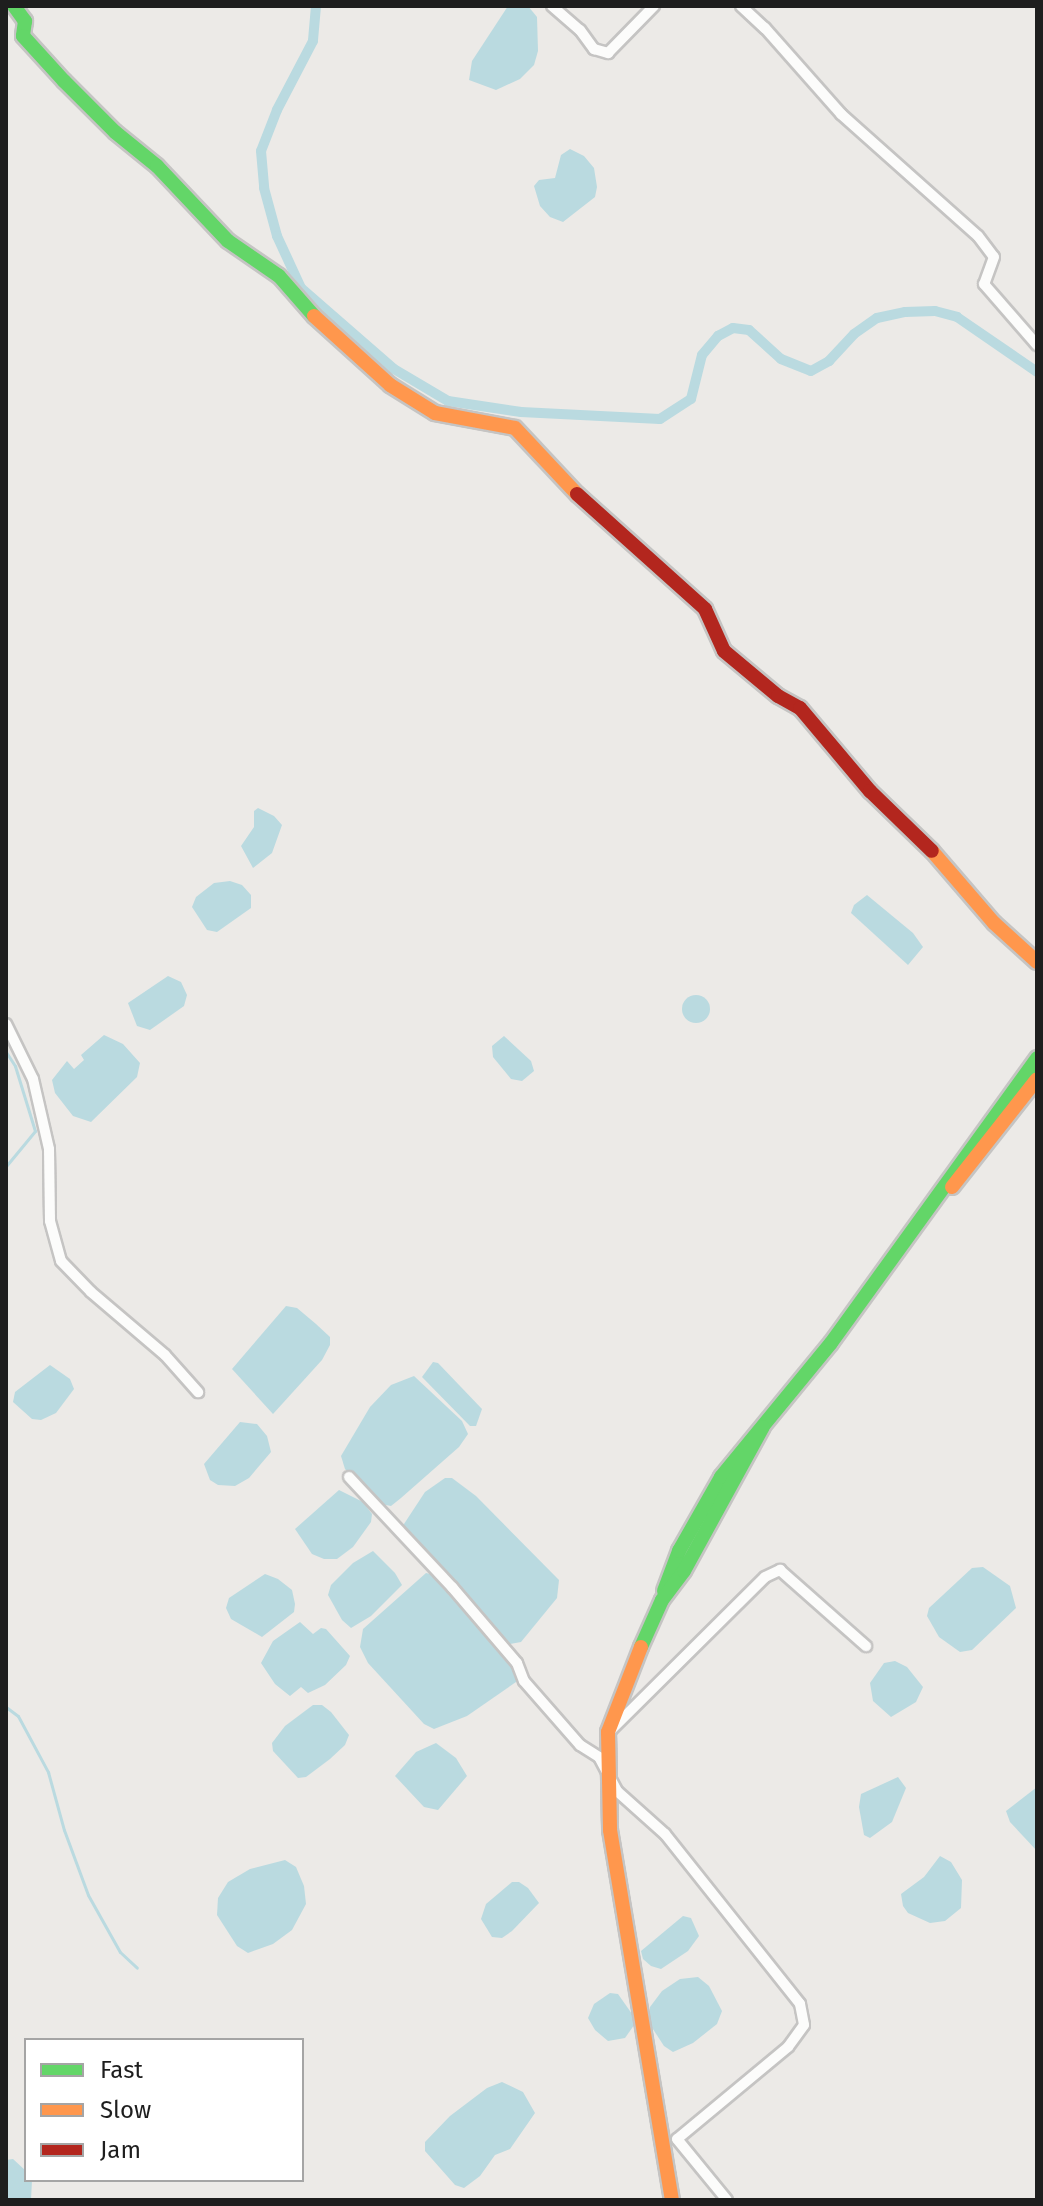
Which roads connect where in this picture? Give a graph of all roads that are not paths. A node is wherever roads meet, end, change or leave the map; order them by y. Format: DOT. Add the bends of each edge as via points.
graph roads {
  1 [pos="14,6"];
  2 [pos="552,6"];
  3 [pos="654,6"];
  4 [pos="741,6"];
  5 [pos="1037,345"];
  6 [pos="1037,962"];
  7 [pos="6,1024"];
  8 [pos="1037,1058"];
  9 [pos="1037,1079"];
  10 [pos="941,1194"];
  11 [pos="198,1392"];
  12 [pos="349,1477"];
  13 [pos="866,1646"];
  14 [pos="608,1732"];
  15 [pos="606,1773"];
  16 [pos="672,2200"];
  17 [pos="727,2200"];
  1 -- 6 [label="main road" via="25,21 23,36 64,81 157,166 228,241 279,276 303,306 390,385 435,413 515,428 586,504 705,609 724,651 800,708 870,791"];
  2 -- 3 [label="street" via="594,49 608,53"];
  4 -- 5 [label="street" via="841,114 978,236 994,257 984,284"];
  7 -- 11 [label="street" via="33,1079 43,1121 49,1149 50,1221 61,1261"];
  8 -- 10 [label="main road"];
  9 -- 10 [label="main road" via="968,1170"];
  10 -- 14 [label="main road" via="734,1460 703,1508 679,1551"];
  12 -- 15 [label="street" via="452,1587 517,1663 524,1681 580,1745 599,1757"];
  13 -- 14 [label="street" via="780,1570 765,1577"];
  14 -- 15 [label="main road"];
  15 -- 16 [label="main road" via="610,1830"];
  15 -- 17 [label="street" via="618,1792 665,1834 800,2004 804,2025 788,2047 677,2139"];
}
